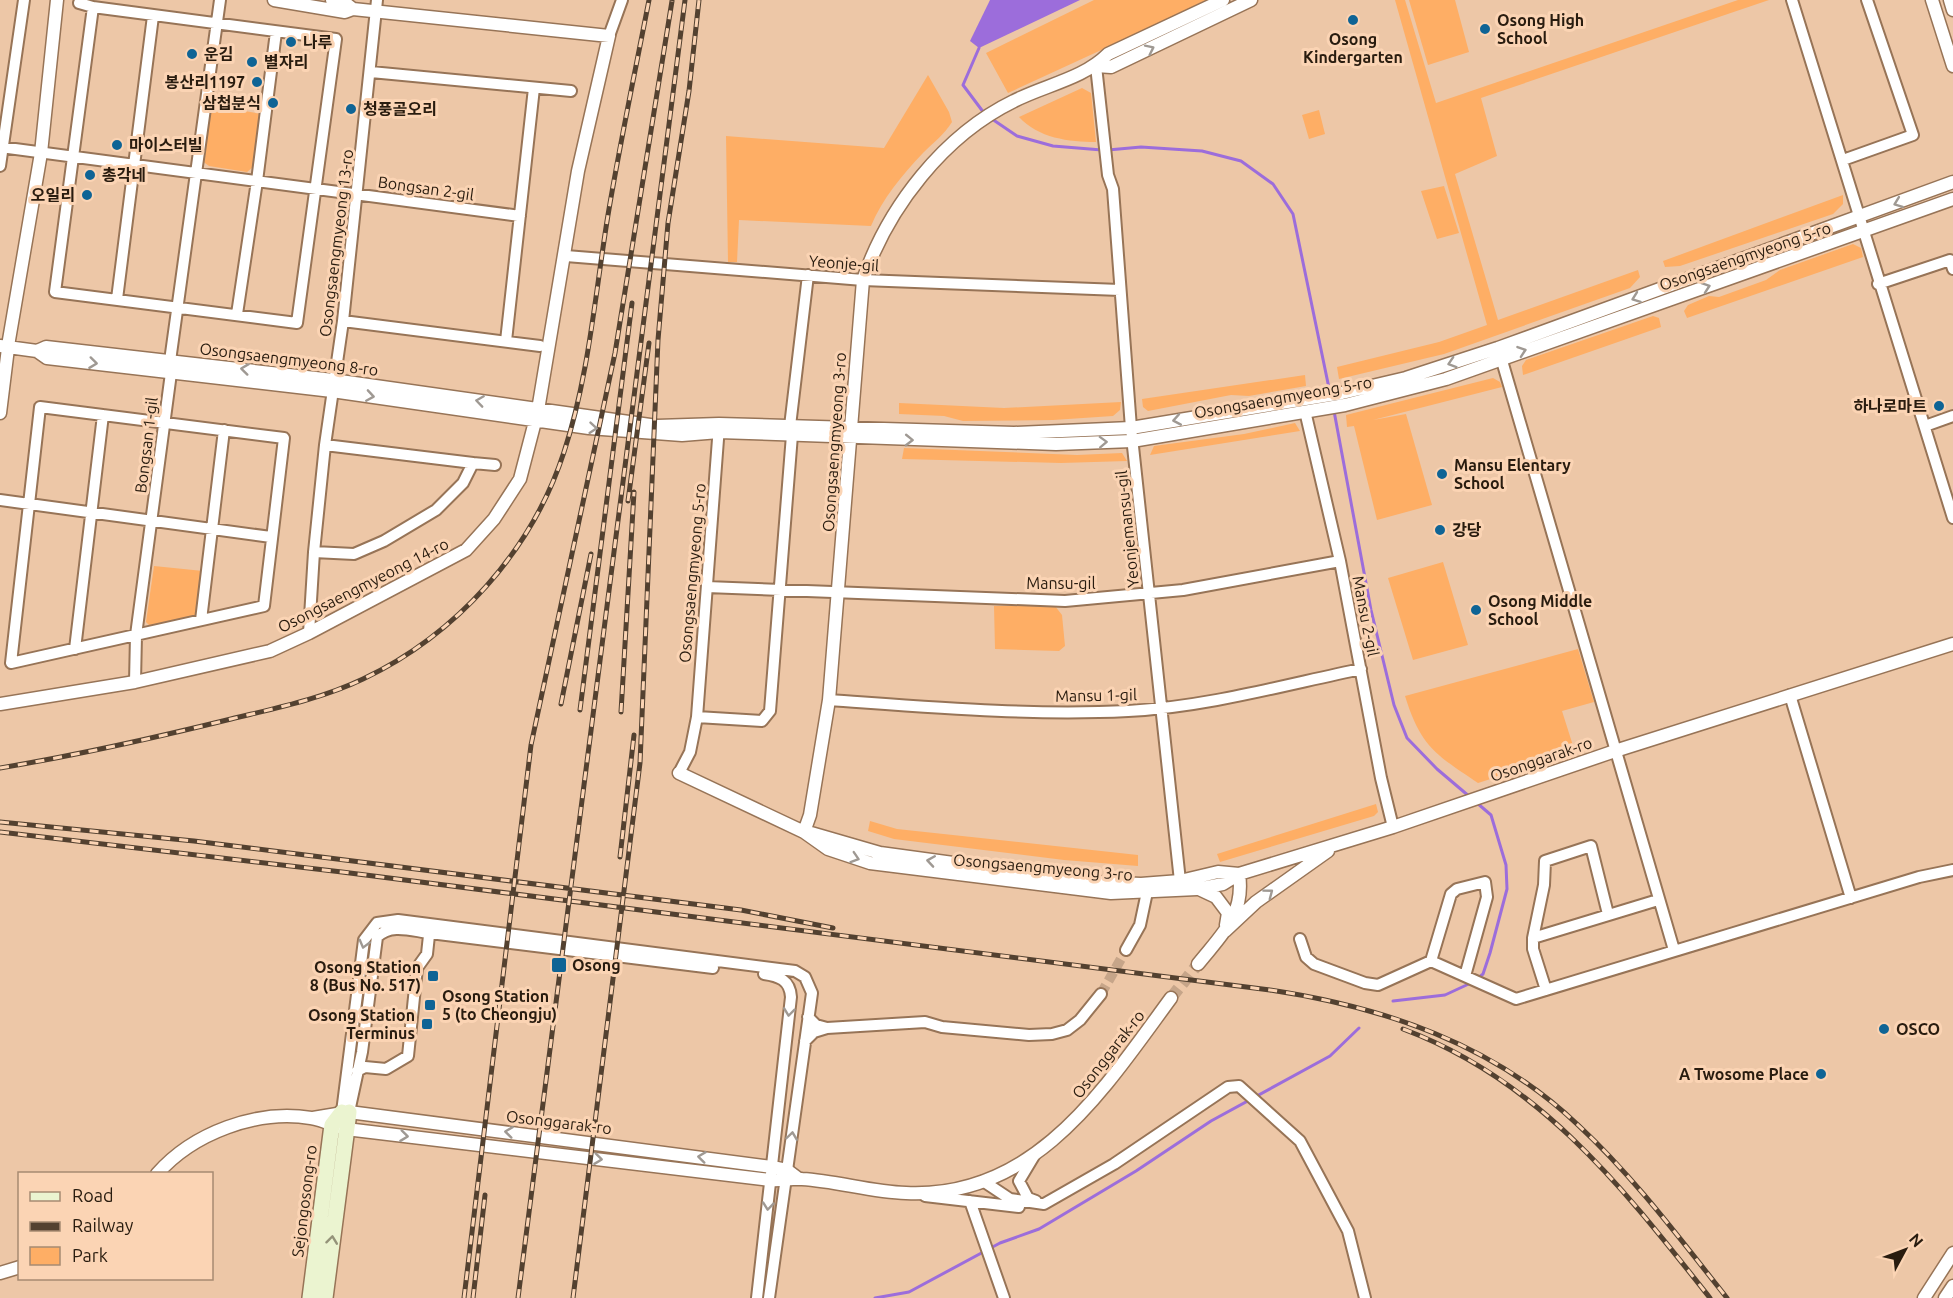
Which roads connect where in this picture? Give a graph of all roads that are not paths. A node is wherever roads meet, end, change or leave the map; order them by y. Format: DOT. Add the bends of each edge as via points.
graph roads {
  1 [pos="24,0"];
  2 [pos="57,0"];
  3 [pos="220,0"];
  4 [pos="274,0"];
  5 [pos="332,0"];
  6 [pos="622,0"];
  7 [pos="1222,0"];
  8 [pos="1251,0"];
  9 [pos="1792,0"];
  10 [pos="1868,0"];
  11 [pos="1932,0"];
  12 [pos="1950,0"];
  13 [pos="79,3"];
  14 [pos="377,6"];
  15 [pos="93,8"];
  16 [pos="353,9"];
  17 [pos="1953,10"];
  18 [pos="153,16"];
  19 [pos="216,23"];
  20 [pos="276,32"];
  21 [pos="609,36"];
  22 [pos="1096,66"];
  23 [pos="1953,66"];
  24 [pos="371,72"];
  25 [pos="534,88"];
  26 [pos="571,92"];
  27 [pos="1,148"];
  28 [pos="41,153"];
  29 [pos="74,157"];
  30 [pos="1843,160"];
  31 [pos="134,165"];
  32 [pos="0,166"];
  33 [pos="196,173"];
  34 [pos="257,181"];
  35 [pos="1953,182"];
  36 [pos="315,188"];
  37 [pos="356,194"];
  38 [pos="1953,199"];
  39 [pos="520,216"];
  40 [pos="1858,218"];
  41 [pos="1862,232"];
  42 [pos="566,256"];
  43 [pos="1953,269"];
  44 [pos="808,275"];
  45 [pos="863,280"];
  46 [pos="1878,284"];
  47 [pos="1120,290"];
  48 [pos="117,299"];
  49 [pos="177,308"];
  50 [pos="237,314"];
  51 [pos="343,321"];
  52 [pos="506,342"];
  53 [pos="4,346"];
  54 [pos="540,346"];
  55 [pos="1499,353"];
  56 [pos="170,367"];
  57 [pos="333,385"];
  58 [pos="1320,402"];
  59 [pos="1305,411"];
  60 [pos="0,413"];
  61 [pos="103,415"];
  62 [pos="537,415"];
  63 [pos="1953,416"];
  64 [pos="164,423"];
  65 [pos="1925,426"];
  66 [pos="719,428"];
  67 [pos="1131,428"];
  68 [pos="224,430"];
  69 [pos="791,430"];
  70 [pos="850,434"];
  71 [pos="1132,441"];
  72 [pos="325,445"];
  73 [pos="473,463"];
  74 [pos="495,465"];
  75 [pos="0,500"];
  76 [pos="30,504"];
  77 [pos="91,513"];
  78 [pos="1953,518"];
  79 [pos="151,521"];
  80 [pos="213,530"];
  81 [pos="271,537"];
  82 [pos="314,552"];
  83 [pos="1340,561"];
  84 [pos="707,587"];
  85 [pos="779,590"];
  86 [pos="839,591"];
  87 [pos="1149,594"];
  88 [pos="201,620"];
  89 [pos="309,633"];
  90 [pos="136,635"];
  91 [pos="1953,644"];
  92 [pos="75,649"];
  93 [pos="1361,669"];
  94 [pos="135,682"];
  95 [pos="1790,695"];
  96 [pos="829,700"];
  97 [pos="0,704"];
  98 [pos="1160,708"];
  99 [pos="696,717"];
  100 [pos="1615,751"];
  101 [pos="679,772"];
  102 [pos="1393,827"];
  103 [pos="804,832"];
  104 [pos="1341,842"];
  105 [pos="1953,870"];
  106 [pos="1239,874"];
  107 [pos="1180,880"];
  108 [pos="1197,889"];
  109 [pos="1147,892"];
  110 [pos="1851,898"];
  111 [pos="1658,900"];
  112 [pos="1608,914"];
  113 [pos="430,928"];
  114 [pos="1224,931"];
  115 [pos="1533,938"];
  116 [pos="1300,939"];
  117 [pos="1126,950"];
  118 [pos="1674,950"];
  119 [pos="1431,961"];
  120 [pos="1198,964"];
  121 [pos="1467,977"];
  122 [pos="1546,990"];
  123 [pos="1101,994"];
  124 [pos="1171,998"];
  125 [pos="808,1017"];
  126 [pos="827,1028"];
  127 [pos="805,1041"];
  128 [pos="357,1071"];
  129 [pos="345,1112"];
  130 [pos="313,1118"];
  131 [pos="339,1127"];
  132 [pos="1034,1155"];
  133 [pos="772,1167"];
  134 [pos="157,1172"];
  135 [pos="786,1176"];
  136 [pos="770,1180"];
  137 [pos="983,1181"];
  138 [pos="907,1194"];
  139 [pos="970,1201"];
  140 [pos="1044,1204"];
  141 [pos="1953,1253"];
  142 [pos="18,1267"];
  143 [pos="0,1273"];
  144 [pos="1953,1286"];
  145 [pos="310,1298"];
  146 [pos="325,1298"];
  147 [pos="757,1298"];
  148 [pos="770,1298"];
  149 [pos="1004,1298"];
  150 [pos="1365,1298"];
  151 [pos="1924,1298"];
  152 [pos="1945,1298"];
  1 -- 27 [label="street"];
  2 -- 28 [label="street"];
  3 -- 19 [label="street"];
  4 -- 16 [label="street" via="345,12"];
  5 -- 16 [label="street"];
  6 -- 21 [label="street"];
  7 -- 22 [label="street" via="1108,54"];
  22 -- 8 [label="street, one-way" via="1112,67"];
  9 -- 30 [label="street"];
  10 -- 30 [label="street" via="1913,135"];
  11 -- 23 [label="street"];
  12 -- 17 [label="street"];
  13 -- 15 [label="street"];
  14 -- 16 [label="street"];
  14 -- 21 [label="street"];
  14 -- 24 [label="street, Osongsaengmyeong 13-ro"];
  15 -- 18 [label="street"];
  15 -- 29 [label="street"];
  18 -- 19 [label="street"];
  18 -- 31 [label="street"];
  19 -- 20 [label="street"];
  19 -- 33 [label="street"];
  20 -- 34 [label="street"];
  20 -- 36 [label="street" via="337,34"];
  21 -- 42 [label="street, Osongsaengmyeong 14-ro" via="578,171"];
  22 -- 45 [label="street, Osongsaengmyeong 3-ro" via="1013,101 974,125 944,152 897,211"];
  22 -- 47 [label="street, Yeonjemansu-gil" via="1108,175 1113,189"];
  24 -- 25 [label="street"];
  24 -- 37 [label="street, Osongsaengmyeong 13-ro"];
  25 -- 26 [label="street"];
  25 -- 39 [label="street"];
  27 -- 28 [label="street, Bongsan 2-gil"];
  27 -- 32 [label="street"];
  28 -- 29 [label="street, Bongsan 2-gil"];
  28 -- 53 [label="street"];
  29 -- 31 [label="street, Bongsan 2-gil"];
  29 -- 48 [label="street" via="55,292"];
  30 -- 40 [label="street"];
  31 -- 33 [label="street, Bongsan 2-gil"];
  31 -- 48 [label="street"];
  33 -- 34 [label="street, Bongsan 2-gil"];
  33 -- 49 [label="street"];
  34 -- 36 [label="street, Bongsan 2-gil"];
  34 -- 50 [label="street"];
  35 -- 40 [label="street, Osongsaengmyeong 5-ro, one-way"];
  36 -- 37 [label="street, Bongsan 2-gil"];
  36 -- 50 [label="street" via="297,323"];
  37 -- 39 [label="street, Bongsan 2-gil"];
  37 -- 51 [label="street, Osongsaengmyeong 13-ro"];
  38 -- 41 [label="street, Osongsaengmyeong 5-ro"];
  39 -- 52 [label="street"];
  40 -- 41 [label="street"];
  40 -- 55 [label="street, Osongsaengmyeong 5-ro, one-way"];
  41 -- 46 [label="street"];
  55 -- 41 [label="street, Osongsaengmyeong 5-ro, one-way"];
  42 -- 44 [label="street, Yeonje-gil"];
  42 -- 62 [label="street, Osongsaengmyeong 14-ro"];
  43 -- 46 [label="street" via="1950,260"];
  44 -- 45 [label="street, Yeonje-gil"];
  44 -- 69 [label="street"];
  45 -- 47 [label="street, Yeonje-gil"];
  45 -- 70 [label="street, Osongsaengmyeong 3-ro"];
  46 -- 65 [label="street"];
  47 -- 67 [label="street, Yeonjemansu-gil"];
  48 -- 49 [label="street"];
  49 -- 50 [label="street"];
  49 -- 56 [label="street, Bongsan 1-gil"];
  51 -- 52 [label="street"];
  51 -- 57 [label="street, Osongsaengmyeong 13-ro"];
  52 -- 54 [label="street"];
  53 -- 56 [label="street, Osongsaengmyeong 8-ro" via="37,351 46,347"];
  53 -- 60 [label="street"];
  55 -- 58 [label="street, Osongsaengmyeong 5-ro" via="1344,399"];
  55 -- 100 [label="street"];
  56 -- 57 [label="street, Osongsaengmyeong 8-ro"];
  56 -- 64 [label="street, Bongsan 1-gil"];
  57 -- 62 [label="street, Osongsaengmyeong 8-ro"];
  57 -- 72 [label="street, Osongsaengmyeong 13-ro"];
  58 -- 59 [label="street, Osongsaengmyeong 5-ro"];
  58 -- 67 [label="street, Osongsaengmyeong 5-ro, one-way"];
  59 -- 71 [label="street, Osongsaengmyeong 5-ro"];
  59 -- 83 [label="street, Mansu 2-gil"];
  61 -- 64 [label="street"];
  61 -- 76 [label="street" via="40,407"];
  61 -- 77 [label="street"];
  62 -- 66 [label="street, Osongsaengmyeong 8-ro"];
  62 -- 89 [label="street, Osongsaengmyeong 14-ro" via="520,479 494,519 466,550"];
  63 -- 65 [label="street"];
  64 -- 68 [label="street"];
  64 -- 79 [label="street, Bongsan 1-gil"];
  65 -- 78 [label="street"];
  66 -- 69 [label="street, Osongsaengmyeong 5-ro"];
  66 -- 84 [label="street, Osongsaengmyeong 5-ro"];
  67 -- 70 [label="street, Osongsaengmyeong 5-ro" via="1014,433 924,428"];
  67 -- 71 [label="street, Yeonjemansu-gil"];
  68 -- 80 [label="street"];
  68 -- 81 [label="street" via="284,438"];
  69 -- 70 [label="street, Osongsaengmyeong 5-ro"];
  69 -- 85 [label="street"];
  70 -- 71 [label="street, Osongsaengmyeong 5-ro, one-way" via="1056,444"];
  70 -- 86 [label="street, Osongsaengmyeong 3-ro"];
  71 -- 87 [label="street, Yeonjemansu-gil"];
  72 -- 73 [label="street"];
  72 -- 82 [label="street, Osongsaengmyeong 13-ro"];
  73 -- 74 [label="street"];
  73 -- 82 [label="street" via="464,483 436,510 384,541 354,554"];
  75 -- 76 [label="street"];
  76 -- 77 [label="street"];
  76 -- 92 [label="street" via="11,663"];
  77 -- 79 [label="street"];
  77 -- 92 [label="street"];
  79 -- 80 [label="street"];
  79 -- 90 [label="street, Bongsan 1-gil"];
  80 -- 81 [label="street"];
  80 -- 88 [label="street"];
  81 -- 88 [label="street" via="264,606"];
  82 -- 89 [label="street, Osongsaengmyeong 13-ro"];
  83 -- 87 [label="street, Mansu-gil"];
  83 -- 93 [label="street, Mansu 2-gil"];
  84 -- 85 [label="street, Mansu-gil"];
  84 -- 99 [label="street, Osongsaengmyeong 5-ro"];
  85 -- 86 [label="street, Mansu-gil"];
  85 -- 99 [label="street" via="770,711 762,721"];
  86 -- 87 [label="street, Mansu-gil" via="1065,601"];
  86 -- 96 [label="street, Osongsaengmyeong 3-ro"];
  87 -- 98 [label="street, Yeonjemansu-gil"];
  88 -- 90 [label="street"];
  89 -- 94 [label="street, Osongsaengmyeong 14-ro" via="270,651"];
  90 -- 92 [label="street"];
  90 -- 94 [label="street, Bongsan 1-gil"];
  91 -- 95 [label="street, Osonggarak-ro"];
  93 -- 98 [label="street, Mansu 1-gil"];
  93 -- 102 [label="street, Mansu 2-gil"];
  94 -- 97 [label="street, Osongsaengmyeong 14-ro"];
  95 -- 100 [label="street, Osonggarak-ro"];
  95 -- 110 [label="street"];
  96 -- 98 [label="street, Mansu 1-gil" via="1076,712"];
  96 -- 103 [label="street, Osongsaengmyeong 3-ro"];
  98 -- 107 [label="street, Yeonjemansu-gil"];
  99 -- 101 [label="street, Osongsaengmyeong 5-ro" via="690,752"];
  100 -- 102 [label="street, Osonggarak-ro"];
  100 -- 111 [label="street"];
  101 -- 103 [label="street, Osongsaengmyeong 5-ro"];
  102 -- 104 [label="street, Osonggarak-ro"];
  107 -- 103 [label="street, Osongsaengmyeong 3-ro, one-way" via="1141,884 1094,882 945,864 880,853"];
  103 -- 109 [label="street, Osongsaengmyeong 3-ro, one-way" via="828,849 870,863 1111,893"];
  104 -- 106 [label="street, Osonggarak-ro"];
  114 -- 104 [label="street, one-way" via="1264,896"];
  105 -- 110 [label="street"];
  106 -- 107 [label="street, Osongsaengmyeong 3-ro" via="1218,872"];
  106 -- 108 [label="street, Osongsaengmyeong 3-ro" via="1223,884"];
  106 -- 114 [label="street" via="1242,892 1238,910"];
  108 -- 109 [label="street, Osongsaengmyeong 3-ro"];
  108 -- 114 [label="street" via="1223,903 1228,913"];
  109 -- 117 [label="street" via="1140,925"];
  110 -- 118 [label="street"];
  111 -- 112 [label="street"];
  111 -- 118 [label="street"];
  112 -- 115 [label="street"];
  112 -- 115 [label="street" via="1591,846 1545,861"];
  113 -- 125 [label="street" via="795,971 810,984"];
  113 -- 128 [label="street" via="427,954 417,968 408,1056 386,1069 365,1067"];
  113 -- 128 [label="street" via="391,928 377,937"];
  113 -- 129 [label="street, one-way" via="387,920 377,923 364,940"];
  113 -- 133 [label="street, one-way" via="782,978 790,987 791,997"];
  114 -- 120 [label="street"];
  115 -- 122 [label="street"];
  116 -- 119 [label="street" via="1306,957 1314,964 1365,983 1378,985"];
  118 -- 122 [label="street"];
  119 -- 121 [label="street"];
  119 -- 121 [label="street" via="1451,894 1485,882 1487,897"];
  121 -- 122 [label="street" via="1516,999"];
  123 -- 126 [label="street" via="1080,1020 1067,1030 1052,1034 942,1027 925,1022"];
  124 -- 132 [label="street, Osonggarak-ro" via="1101,1094"];
  125 -- 126 [label="street"];
  125 -- 127 [label="street"];
  126 -- 127 [label="street"];
  135 -- 127 [label="street, one-way"];
  128 -- 129 [label="street"];
  129 -- 130 [label="street, Osonggarak-ro"];
  129 -- 131 [label="main road, Sejongosong-ro"];
  133 -- 129 [label="street, Osonggarak-ro, one-way"];
  130 -- 131 [label="street, Osonggarak-ro"];
  130 -- 134 [label="street, Osonggarak-ro" via="273,1117 224,1129 183,1150"];
  131 -- 136 [label="street, Osonggarak-ro, one-way"];
  131 -- 145 [label="main road, Sejongosong-ro"];
  146 -- 131 [label="main road, Sejongosong-ro, one-way"];
  132 -- 137 [label="street, Osonggarak-ro"];
  132 -- 140 [label="street" via="1019,1181 1028,1198"];
  133 -- 135 [label="street, Osonggarak-ro"];
  133 -- 136 [label="street"];
  135 -- 136 [label="street, Osonggarak-ro"];
  135 -- 138 [label="street, Osonggarak-ro"];
  135 -- 148 [label="street"];
  136 -- 147 [label="street, one-way"];
  137 -- 138 [label="street, Osonggarak-ro" via="962,1188"];
  137 -- 140 [label="street" via="1010,1199"];
  138 -- 139 [label="street"];
  139 -- 140 [label="street" via="1019,1207"];
  139 -- 149 [label="street"];
  140 -- 150 [label="street" via="1114,1164 1228,1088 1239,1086 1294,1134 1304,1148 1348,1231"];
  141 -- 151 [label="street"];
  142 -- 143 [label="street"];
  144 -- 152 [label="street"];
}
